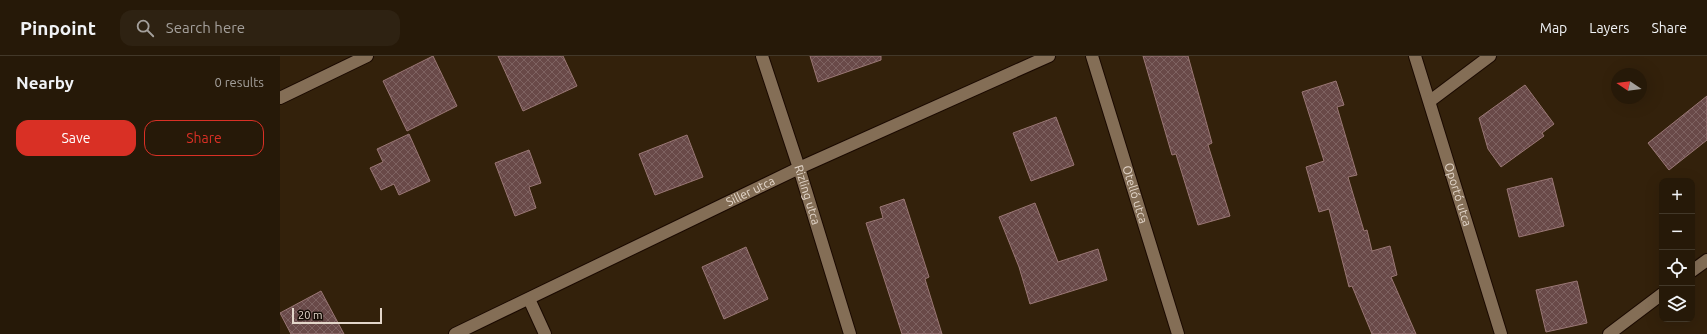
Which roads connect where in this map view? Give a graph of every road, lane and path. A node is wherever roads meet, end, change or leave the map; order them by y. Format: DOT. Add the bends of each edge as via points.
graph roads {
  1 [pos="367,56"];
  2 [pos="762,56"];
  3 [pos="1049,56"];
  4 [pos="1092,56"];
  5 [pos="1415,56"];
  6 [pos="1490,56"];
  7 [pos="280,98"];
  8 [pos="1430,101"];
  9 [pos="799,168"];
  10 [pos="1707,260"];
  11 [pos="1695,270"];
  12 [pos="1659,296"];
  13 [pos="529,299"];
  14 [pos="454,334"];
  15 [pos="545,334"];
  16 [pos="850,334"];
  17 [pos="1178,334"];
  18 [pos="1501,334"];
  19 [pos="1609,334"];
  1 -- 7 [label="street"];
  2 -- 9 [label="street, Rizling utca"];
  3 -- 9 [label="street, Siller utca"];
  4 -- 17 [label="street, Otelló utca"];
  5 -- 8 [label="street, Oportó utca"];
  6 -- 8 [label="street"];
  8 -- 18 [label="street, Oportó utca"];
  9 -- 13 [label="street, Siller utca"];
  9 -- 16 [label="street, Rizling utca"];
  10 -- 11 [label="street"];
  12 -- 19 [label="street"];
  13 -- 14 [label="street, Siller utca"];
  13 -- 15 [label="street"];
}
